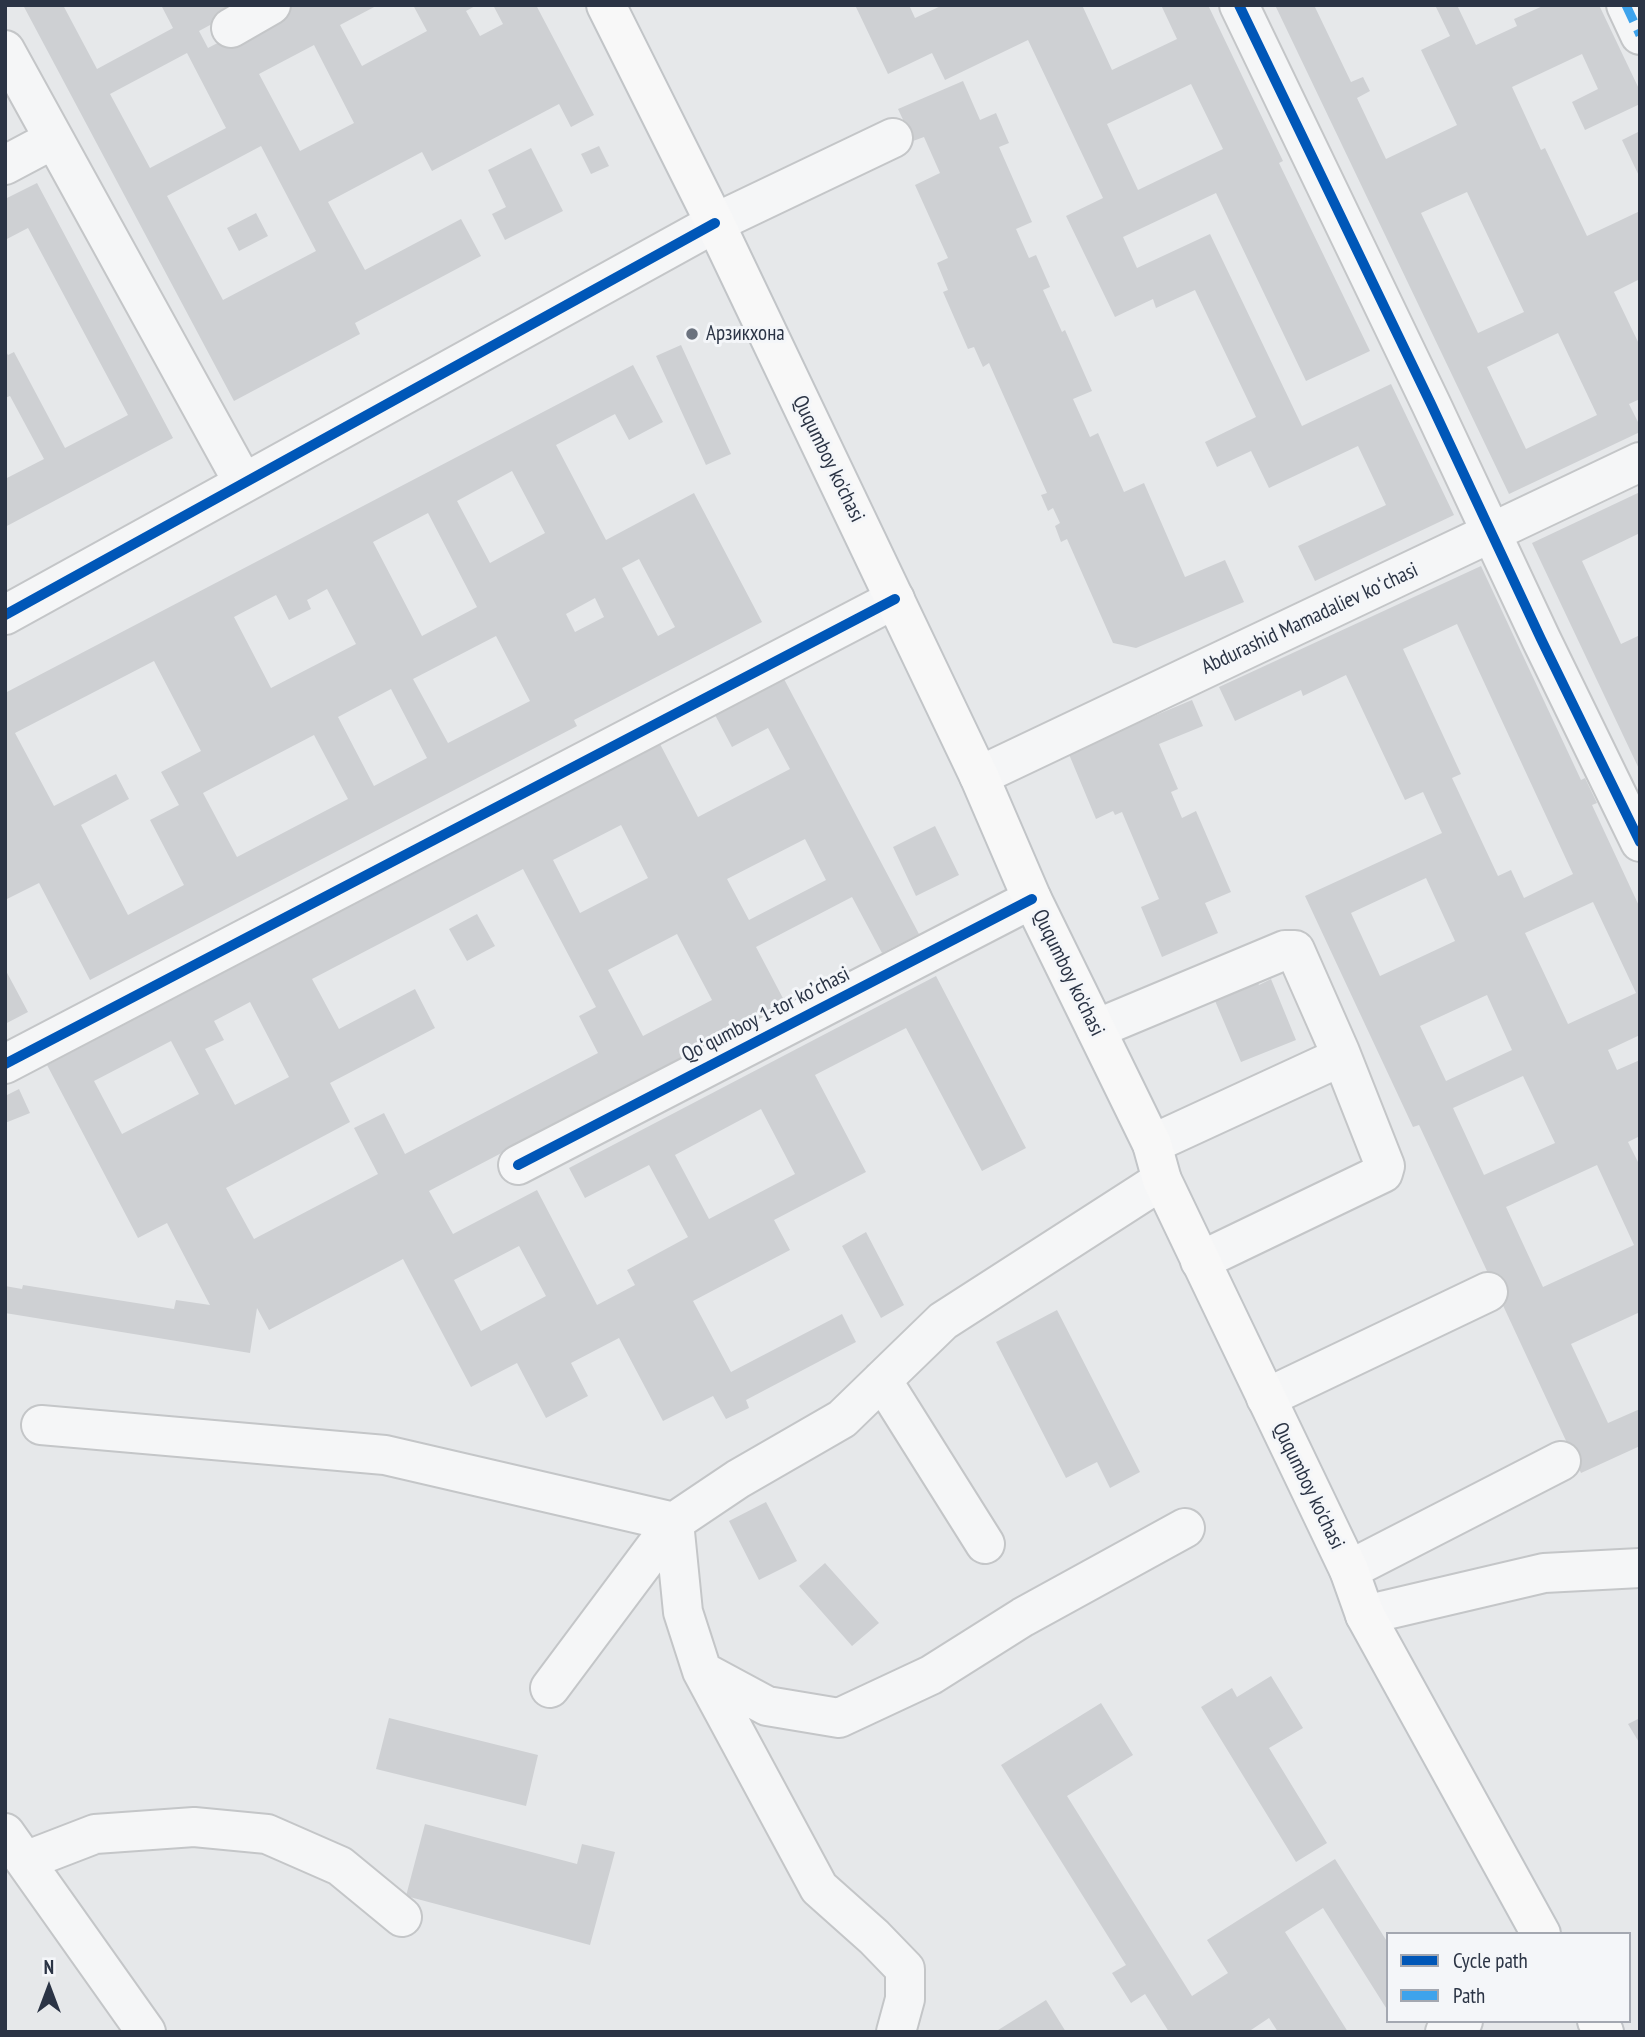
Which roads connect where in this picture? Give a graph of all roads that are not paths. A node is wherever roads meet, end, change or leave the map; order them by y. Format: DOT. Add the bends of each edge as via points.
graph roads {
  1 [pos="271,5"];
  2 [pos="606,5"];
  3 [pos="1239,5"];
  4 [pos="1626,5"];
  5 [pos="231,28"];
  6 [pos="1640,35"];
  7 [pos="5,50"];
  8 [pos="893,138"];
  9 [pos="54,139"];
  10 [pos="5,165"];
  11 [pos="715,223"];
  12 [pos="1640,462"];
  13 [pos="243,482"];
  14 [pos="1491,534"];
  15 [pos="895,599"];
  16 [pos="5,615"];
  17 [pos="979,776"];
  18 [pos="1640,842"];
  19 [pos="1032,899"];
  20 [pos="1096,1030"];
  21 [pos="1340,1052"];
  22 [pos="5,1064"];
  23 [pos="1157,1162"];
  24 [pos="518,1165"];
  25 [pos="1200,1261"];
  26 [pos="1488,1292"];
  27 [pos="883,1380"];
  28 [pos="1266,1398"];
  29 [pos="41,1425"];
  30 [pos="1562,1461"];
  31 [pos="674,1522"];
  32 [pos="1185,1528"];
  33 [pos="985,1544"];
  34 [pos="1632,1564"];
  35 [pos="1349,1570"];
  36 [pos="1365,1615"];
  37 [pos="702,1671"];
  38 [pos="550,1688"];
  39 [pos="15,1847"];
  40 [pos="402,1917"];
  41 [pos="1540,1932"];
  42 [pos="146,2032"];
  43 [pos="896,2032"];
  1 -- 5 [label="street"];
  2 -- 11 [label="main road, Ququmboy ko'chasi"];
  3 -- 14 [label="street"];
  4 -- 6 [label="street"];
  7 -- 9 [label="street"];
  8 -- 11 [label="street"];
  9 -- 10 [label="street"];
  9 -- 13 [label="street"];
  11 -- 13 [label="street"];
  11 -- 15 [label="main road, Ququmboy ko'chasi"];
  12 -- 14 [label="street, Abdurashid Mamadaliev koʻchasi"];
  13 -- 16 [label="street"];
  14 -- 17 [label="street, Abdurashid Mamadaliev koʻchasi"];
  14 -- 18 [label="street"];
  15 -- 17 [label="main road, Ququmboy ko'chasi"];
  15 -- 22 [label="street"];
  17 -- 19 [label="main road, Ququmboy ko'chasi"];
  19 -- 20 [label="main road, Ququmboy ko'chasi"];
  19 -- 24 [label="street, Qoʻqumboy 1-tor koʼchasi"];
  20 -- 21 [label="street" via="1285,950 1295,950"];
  20 -- 23 [label="main road, Ququmboy ko'chasi"];
  21 -- 23 [label="street" via="1334,1060"];
  21 -- 25 [label="street" via="1385,1166 1382,1173"];
  23 -- 25 [label="main road, Ququmboy ko'chasi"];
  23 -- 27 [label="street" via="943,1321"];
  25 -- 28 [label="main road, Ququmboy ko'chasi"];
  26 -- 28 [label="street"];
  27 -- 31 [label="street" via="842,1419"];
  27 -- 33 [label="street"];
  28 -- 35 [label="main road, Ququmboy ko'chasi"];
  29 -- 31 [label="street" via="385,1455"];
  30 -- 35 [label="street"];
  31 -- 37 [label="street" via="683,1612"];
  31 -- 38 [label="street"];
  32 -- 37 [label="street" via="1023,1617 931,1675 839,1718 766,1706"];
  34 -- 36 [label="street" via="1544,1573"];
  35 -- 36 [label="main road, Ququmboy ko'chasi"];
  36 -- 41 [label="main road, Ququmboy ko'chasi"];
  37 -- 43 [label="street" via="818,1888 905,1969 905,1998"];
  39 -- 40 [label="street" via="95,1834 194,1826 267,1834 340,1866"];
  39 -- 42 [label="street"];
}
